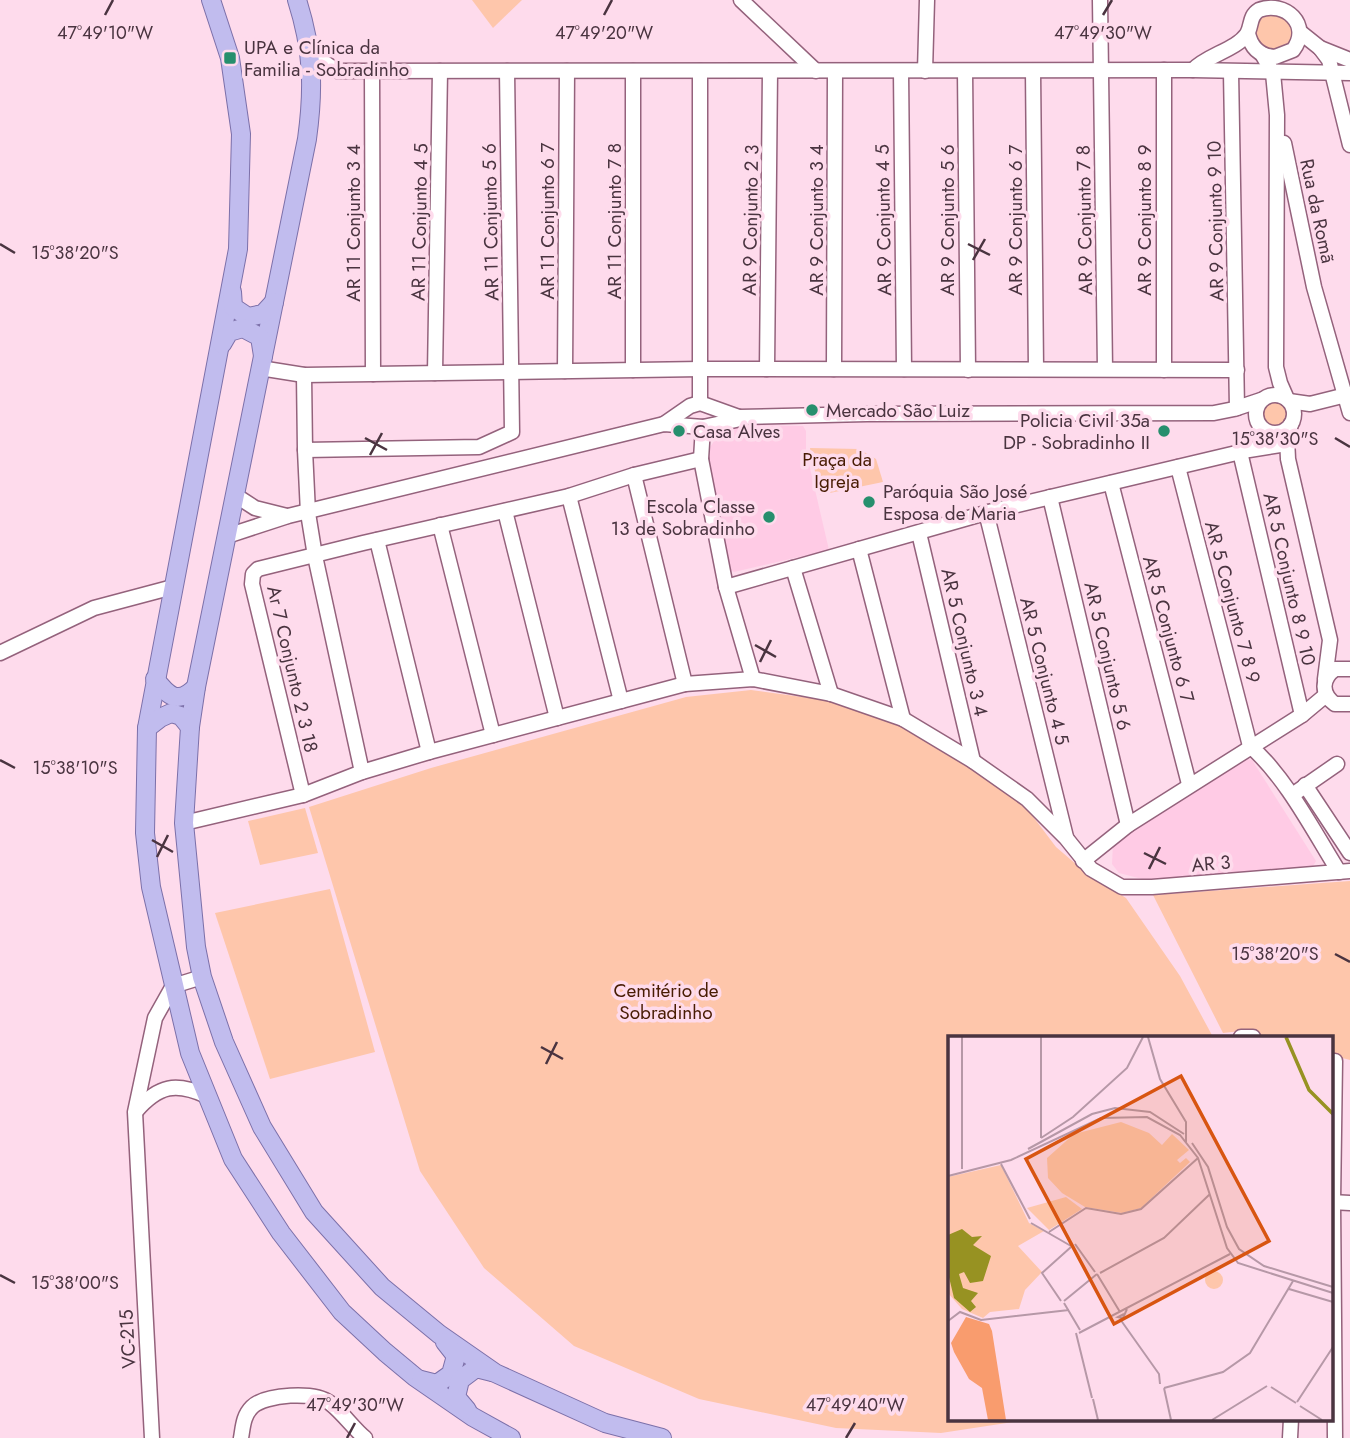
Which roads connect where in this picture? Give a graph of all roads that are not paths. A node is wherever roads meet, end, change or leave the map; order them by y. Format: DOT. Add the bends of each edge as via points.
graph roads {
  1 [pos="211,0"];
  2 [pos="297,0"];
  3 [pos="741,0"];
  4 [pos="927,0"];
  5 [pos="1100,0"];
  6 [pos="1267,3"];
  7 [pos="1288,5"];
  8 [pos="1300,32"];
  9 [pos="1248,33"];
  10 [pos="1320,48"];
  11 [pos="309,52"];
  12 [pos="1262,54"];
  13 [pos="1287,54"];
  14 [pos="1350,60"];
  15 [pos="1193,70"];
  16 [pos="337,71"];
  17 [pos="372,71"];
  18 [pos="440,71"];
  19 [pos="507,71"];
  20 [pos="566,71"];
  21 [pos="633,71"];
  22 [pos="700,71"];
  23 [pos="770,71"];
  24 [pos="816,71"];
  25 [pos="835,71"];
  26 [pos="901,71"];
  27 [pos="925,71"];
  28 [pos="965,71"];
  29 [pos="1033,71"];
  30 [pos="1101,71"];
  31 [pos="1164,71"];
  32 [pos="1231,72"];
  33 [pos="1273,73"];
  34 [pos="1350,73"];
  35 [pos="1333,74"];
  36 [pos="312,91"];
  37 [pos="1277,115"];
  38 [pos="1350,145"];
  39 [pos="232,289"];
  40 [pos="274,302"];
  41 [pos="220,347"];
  42 [pos="261,362"];
  43 [pos="1276,367"];
  44 [pos="701,369"];
  45 [pos="767,369"];
  46 [pos="834,369"];
  47 [pos="904,369"];
  48 [pos="1036,369"];
  49 [pos="1105,369"];
  50 [pos="634,370"];
  51 [pos="968,370"];
  52 [pos="1164,370"];
  53 [pos="1237,370"];
  54 [pos="565,371"];
  55 [pos="511,372"];
  56 [pos="435,373"];
  57 [pos="373,374"];
  58 [pos="304,375"];
  59 [pos="1348,395"];
  60 [pos="1262,399"];
  61 [pos="1288,400"];
  62 [pos="1310,404"];
  63 [pos="700,405"];
  64 [pos="1237,408"];
  65 [pos="1214,413"];
  66 [pos="1350,413"];
  67 [pos="739,417"];
  68 [pos="1292,423"];
  69 [pos="664,424"];
  70 [pos="703,426"];
  71 [pos="1264,429"];
  72 [pos="1280,445"];
  73 [pos="305,450"];
  74 [pos="1245,451"];
  75 [pos="701,459"];
  76 [pos="1288,459"];
  77 [pos="1178,467"];
  78 [pos="634,475"];
  79 [pos="1111,483"];
  80 [pos="235,495"];
  81 [pos="569,496"];
  82 [pos="1050,497"];
  83 [pos="505,511"];
  84 [pos="986,512"];
  85 [pos="309,513"];
  86 [pos="288,516"];
  87 [pos="440,525"];
  88 [pos="919,533"];
  89 [pos="227,536"];
  90 [pos="377,540"];
  91 [pos="859,549"];
  92 [pos="315,556"];
  93 [pos="793,568"];
  94 [pos="173,587"];
  95 [pos="726,587"];
  96 [pos="1330,640"];
  97 [pos="0,653"];
  98 [pos="1350,667"];
  99 [pos="155,679"];
  100 [pos="753,679"];
  101 [pos="1325,679"];
  102 [pos="685,684"];
  103 [pos="196,687"];
  104 [pos="831,694"];
  105 [pos="1326,695"];
  106 [pos="621,701"];
  107 [pos="1347,707"];
  108 [pos="1302,715"];
  109 [pos="557,718"];
  110 [pos="903,719"];
  111 [pos="190,727"];
  112 [pos="147,728"];
  113 [pos="493,735"];
  114 [pos="1250,746"];
  115 [pos="429,752"];
  116 [pos="973,761"];
  117 [pos="1337,764"];
  118 [pos="362,772"];
  119 [pos="1189,784"];
  120 [pos="1305,785"];
  121 [pos="303,795"];
  122 [pos="1291,796"];
  123 [pos="184,823"];
  124 [pos="1128,825"];
  125 [pos="1066,838"];
  126 [pos="1350,853"];
  127 [pos="1083,861"];
  128 [pos="1345,872"];
  129 [pos="202,977"];
  130 [pos="173,986"];
  131 [pos="1333,1061"];
  132 [pos="1350,1066"];
  133 [pos="207,1096"];
  134 [pos="135,1112"];
  135 [pos="1332,1202"];
  136 [pos="1350,1203"];
  137 [pos="439,1334"];
  138 [pos="495,1373"];
  139 [pos="415,1377"];
  140 [pos="473,1417"];
  141 [pos="1291,1420"];
  142 [pos="152,1438"];
  143 [pos="241,1438"];
  144 [pos="365,1438"];
  145 [pos="511,1438"];
  146 [pos="662,1438"];
  147 [pos="1290,1438"];
  148 [pos="1335,1438"];
  1 -- 39 [label="main road" via="230,58 241,134 238,249"];
  2 -- 11 [label="main road"];
  3 -- 24 [label="street"];
  4 -- 27 [label="street"];
  5 -- 30 [label="street, AR 9 Conjunto 7 8"];
  6 -- 7 [label="street"];
  6 -- 9 [label="street" via="1252,16"];
  7 -- 8 [label="street"];
  8 -- 10 [label="street"];
  8 -- 13 [label="street" via="1297,44"];
  9 -- 12 [label="street" via="1252,46"];
  9 -- 15 [label="street"];
  10 -- 14 [label="street"];
  10 -- 35 [label="street"];
  11 -- 16 [label="street"];
  11 -- 36 [label="main road"];
  12 -- 13 [label="street"];
  12 -- 33 [label="street"];
  13 -- 33 [label="street"];
  15 -- 31 [label="street"];
  15 -- 32 [label="street"];
  16 -- 17 [label="street"];
  16 -- 36 [label="street"];
  17 -- 18 [label="street"];
  17 -- 57 [label="street, AR 11 Conjunto 3 4"];
  18 -- 19 [label="street"];
  18 -- 56 [label="street, AR 11 Conjunto 4 5"];
  19 -- 20 [label="street"];
  19 -- 55 [label="street, AR 11 Conjunto 5 6"];
  20 -- 21 [label="street"];
  20 -- 54 [label="street, AR 11 Conjunto 6 7"];
  21 -- 22 [label="street"];
  21 -- 50 [label="street, AR 11 Conjunto 7 8"];
  22 -- 23 [label="street"];
  22 -- 44 [label="street"];
  23 -- 24 [label="street"];
  23 -- 45 [label="street, AR 9 Conjunto 2 3"];
  24 -- 25 [label="street"];
  25 -- 26 [label="street"];
  25 -- 46 [label="street, AR 9 Conjunto 3 4"];
  26 -- 27 [label="street"];
  26 -- 47 [label="street, AR 9 Conjunto 4 5"];
  27 -- 28 [label="street"];
  28 -- 29 [label="street"];
  28 -- 51 [label="street, AR 9 Conjunto 5 6"];
  29 -- 30 [label="street"];
  29 -- 48 [label="street, AR 9 Conjunto 6 7"];
  30 -- 31 [label="street"];
  30 -- 49 [label="street, AR 9 Conjunto 7 8"];
  31 -- 52 [label="street, AR 9 Conjunto 8 9"];
  32 -- 33 [label="street"];
  32 -- 53 [label="street, AR 9 Conjunto 9 10"];
  33 -- 35 [label="street"];
  33 -- 37 [label="street"];
  34 -- 35 [label="street"];
  35 -- 38 [label="street"];
  36 -- 40 [label="main road" via="307,139"];
  37 -- 43 [label="street"];
  37 -- 59 [label="street, Rua da Romã" via="1314,288"];
  39 -- 40 [label="main road" via="233,307 248,317 263,314"];
  39 -- 41 [label="main road"];
  40 -- 42 [label="main road"];
  41 -- 42 [label="main road" via="229,332 243,328 260,337"];
  41 -- 94 [label="main road"];
  42 -- 58 [label="street"];
  42 -- 80 [label="main road"];
  43 -- 60 [label="street"];
  43 -- 61 [label="street"];
  44 -- 45 [label="street"];
  44 -- 50 [label="street"];
  44 -- 63 [label="street"];
  45 -- 46 [label="street"];
  46 -- 47 [label="street"];
  47 -- 51 [label="street"];
  48 -- 49 [label="street"];
  48 -- 51 [label="street"];
  49 -- 52 [label="street"];
  50 -- 54 [label="street"];
  52 -- 53 [label="street"];
  53 -- 64 [label="street, AR 9 Conjunto 9 10"];
  54 -- 55 [label="street"];
  55 -- 56 [label="street"];
  55 -- 73 [label="street, AR 11 Conjunto 5 6" via="512,432 478,447"];
  56 -- 57 [label="street"];
  57 -- 58 [label="street"];
  58 -- 73 [label="street"];
  59 -- 62 [label="street"];
  59 -- 66 [label="street, Rua da Romã"];
  60 -- 61 [label="street" via="1278,395"];
  60 -- 64 [label="street"];
  60 -- 71 [label="street" via="1255,410"];
  61 -- 62 [label="street"];
  61 -- 68 [label="street" via="1294,414"];
  62 -- 68 [label="street"];
  63 -- 67 [label="street"];
  63 -- 69 [label="street"];
  63 -- 70 [label="street" via="689,417"];
  63 -- 70 [label="street" via="715,413"];
  64 -- 65 [label="street"];
  65 -- 67 [label="street"];
  65 -- 71 [label="street"];
  67 -- 70 [label="street"];
  68 -- 71 [label="street" via="1282,432"];
  68 -- 76 [label="street"];
  69 -- 70 [label="street"];
  69 -- 85 [label="street"];
  70 -- 75 [label="street"];
  71 -- 72 [label="street"];
  71 -- 74 [label="street"];
  72 -- 74 [label="street"];
  72 -- 76 [label="street"];
  73 -- 85 [label="street"];
  74 -- 77 [label="street"];
  74 -- 108 [label="street, AR 5 Conjunto 8 9 10"];
  75 -- 78 [label="street"];
  75 -- 95 [label="street"];
  76 -- 96 [label="street"];
  77 -- 79 [label="street"];
  77 -- 114 [label="street, AR 5 Conjunto 7 8 9"];
  78 -- 81 [label="street"];
  78 -- 102 [label="street"];
  79 -- 82 [label="street"];
  79 -- 119 [label="street, AR 5 Conjunto 6 7"];
  80 -- 86 [label="street" via="255,508"];
  80 -- 89 [label="main road"];
  81 -- 83 [label="street"];
  81 -- 106 [label="street"];
  82 -- 84 [label="street"];
  82 -- 124 [label="street, AR 5 Conjunto 5 6"];
  83 -- 87 [label="street"];
  83 -- 109 [label="street"];
  84 -- 88 [label="street"];
  84 -- 125 [label="street, AR 5 Conjunto 4 5"];
  85 -- 86 [label="street"];
  85 -- 92 [label="street"];
  86 -- 89 [label="street"];
  87 -- 90 [label="street"];
  87 -- 113 [label="street"];
  88 -- 91 [label="street"];
  88 -- 116 [label="street, AR 5 Conjunto 3 4"];
  89 -- 103 [label="main road"];
  90 -- 92 [label="street"];
  90 -- 115 [label="street"];
  91 -- 93 [label="street"];
  91 -- 110 [label="street"];
  92 -- 118 [label="street"];
  92 -- 121 [label="street, Ar 7 Conjunto 2 3 18" via="258,569 252,584"];
  93 -- 95 [label="street"];
  93 -- 104 [label="street"];
  94 -- 97 [label="street" via="94,608"];
  94 -- 99 [label="main road"];
  95 -- 100 [label="street"];
  96 -- 98 [label="street"];
  96 -- 101 [label="street"];
  98 -- 101 [label="street" via="1335,669"];
  99 -- 103 [label="main road" via="176,698 187,696"];
  99 -- 112 [label="main road"];
  100 -- 102 [label="street"];
  100 -- 104 [label="street"];
  101 -- 105 [label="street"];
  102 -- 106 [label="street"];
  103 -- 111 [label="main road"];
  104 -- 110 [label="street"];
  105 -- 107 [label="street"];
  105 -- 108 [label="street"];
  106 -- 109 [label="street"];
  108 -- 114 [label="street"];
  109 -- 113 [label="street"];
  110 -- 116 [label="street"];
  111 -- 112 [label="main road" via="181,716 171,713"];
  111 -- 123 [label="main road"];
  112 -- 130 [label="main road" via="145,833 150,887"];
  113 -- 115 [label="street"];
  114 -- 119 [label="street"];
  114 -- 122 [label="street"];
  115 -- 118 [label="street"];
  116 -- 125 [label="street" via="1027,799"];
  117 -- 120 [label="street"];
  118 -- 121 [label="street"];
  119 -- 124 [label="street"];
  120 -- 122 [label="street"];
  120 -- 126 [label="street"];
  121 -- 123 [label="street"];
  122 -- 128 [label="street"];
  123 -- 129 [label="main road"];
  124 -- 127 [label="street"];
  125 -- 127 [label="street, AR 3"];
  127 -- 128 [label="street, AR 3" via="1122,887"];
  129 -- 130 [label="street"];
  129 -- 137 [label="main road" via="223,1042 262,1127 314,1212 382,1287"];
  130 -- 133 [label="main road" via="190,1053"];
  130 -- 134 [label="street, VC-215" via="155,1018"];
  131 -- 132 [label="street"];
  131 -- 135 [label="street"];
  133 -- 134 [label="street" via="188,1087 167,1087"];
  133 -- 139 [label="main road" via="233,1158 307,1269 341,1312"];
  134 -- 142 [label="street, VC-215 / VC-215"];
  135 -- 136 [label="street"];
  135 -- 148 [label="street"];
  137 -- 138 [label="main road"];
  137 -- 139 [label="main road" via="456,1356 451,1374 436,1384"];
  138 -- 140 [label="main road" via="476,1368 460,1380 456,1397"];
  138 -- 146 [label="main road" via="605,1423"];
  139 -- 140 [label="main road"];
  140 -- 145 [label="main road"];
  141 -- 147 [label="street"];
  143 -- 144 [label="street" via="245,1416 255,1404 307,1395 330,1402"];
}
